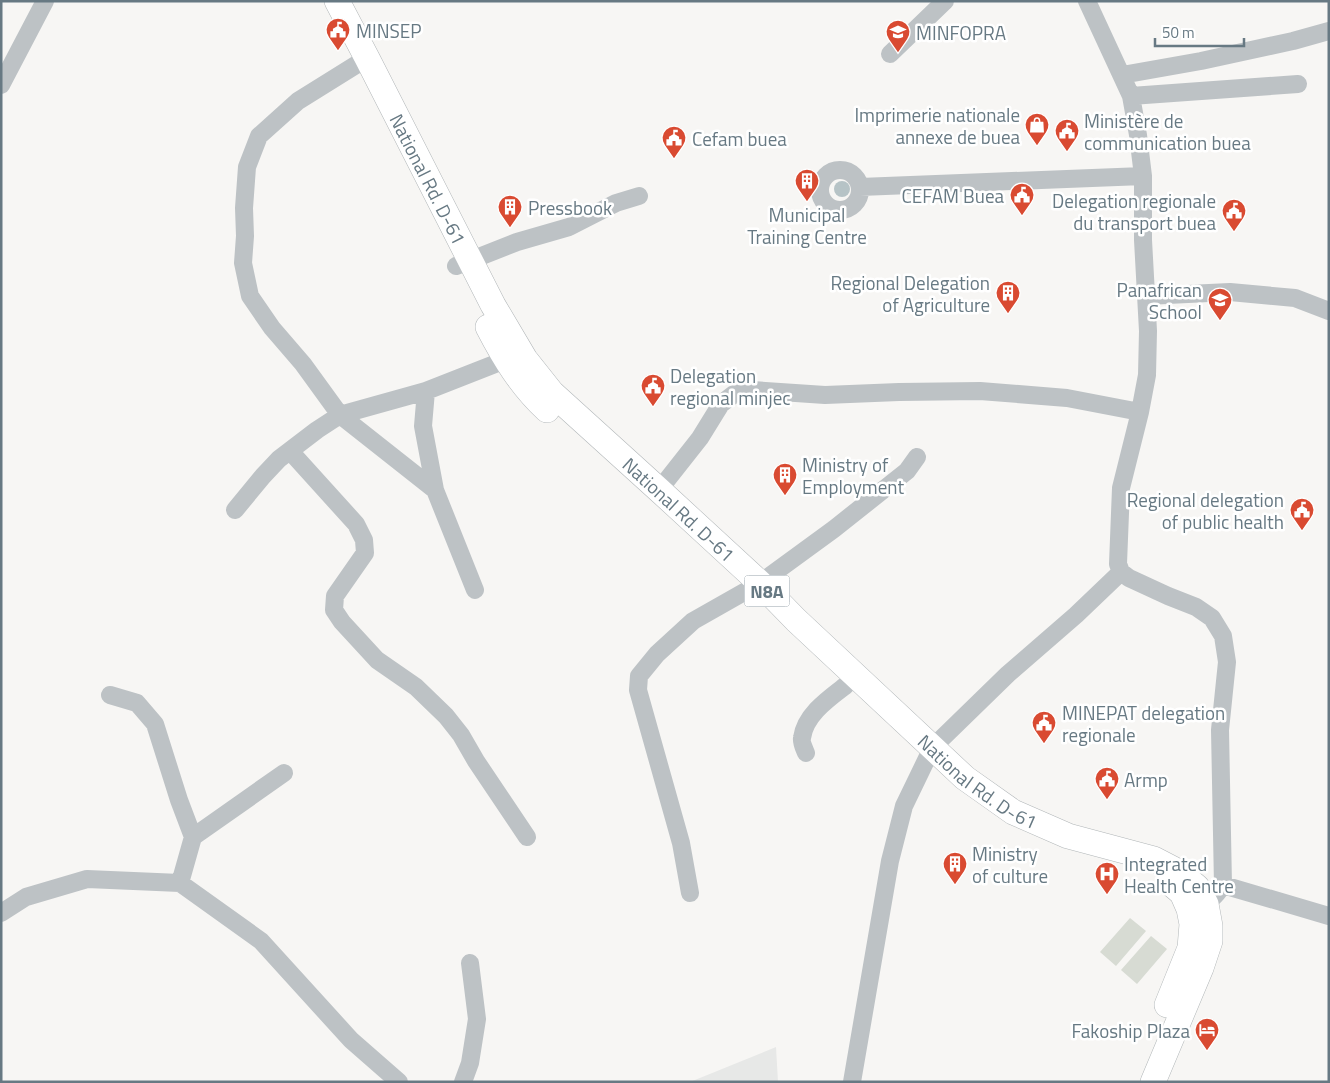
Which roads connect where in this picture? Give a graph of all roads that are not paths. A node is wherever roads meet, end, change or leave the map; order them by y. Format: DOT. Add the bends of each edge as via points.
graph roads {
  1 [pos="45,1"];
  2 [pos="319,1"];
  3 [pos="337,1"];
  4 [pos="945,1"];
  5 [pos="1088,1"];
  6 [pos="1329,31"];
  7 [pos="890,54"];
  8 [pos="361,62"];
  9 [pos="1122,75"];
  10 [pos="1298,84"];
  11 [pos="1,86"];
  12 [pos="1130,96"];
  13 [pos="1143,176"];
  14 [pos="860,187"];
  15 [pos="639,196"];
  16 [pos="463,264"];
  17 [pos="1146,296"];
  18 [pos="1329,312"];
  19 [pos="505,360"];
  20 [pos="426,391"];
  21 [pos="1140,412"];
  22 [pos="340,415"];
  23 [pos="290,451"];
  24 [pos="917,457"];
  25 [pos="435,490"];
  26 [pos="659,490"];
  27 [pos="235,510"];
  28 [pos="1121,572"];
  29 [pos="753,587"];
  30 [pos="475,590"];
  31 [pos="845,686"];
  32 [pos="110,695"];
  33 [pos="806,753"];
  34 [pos="929,754"];
  35 [pos="284,773"];
  36 [pos="194,837"];
  37 [pos="527,837"];
  38 [pos="180,883"];
  39 [pos="1223,885"];
  40 [pos="690,893"];
  41 [pos="1198,906"];
  42 [pos="1,913"];
  43 [pos="1329,916"];
  44 [pos="470,963"];
  45 [pos="399,1082"];
  46 [pos="463,1082"];
  47 [pos="852,1082"];
  48 [pos="1136,1082"];
  49 [pos="1153,1082"];
  1 -- 11 [label="street"];
  2 -- 8 [label="highway, National Rd. D-61 / N8A"];
  3 -- 8 [label="highway, National Rd. D-61 / N8A"];
  4 -- 7 [label="street"];
  5 -- 9 [label="street"];
  6 -- 9 [label="street" via="1201,62"];
  8 -- 16 [label="highway, National Rd. D-61 / N8A"];
  8 -- 22 [label="street" via="298,101 260,136 247,167 244,208 243,263 250,296"];
  9 -- 12 [label="street"];
  10 -- 12 [label="street"];
  12 -- 13 [label="street"];
  13 -- 14 [label="street"];
  13 -- 17 [label="street"];
  15 -- 16 [label="street" via="616,203 569,227 517,242"];
  16 -- 19 [label="highway, National Rd. D-61 / N8A"];
  16 -- 26 [label="highway, National Rd. D-61 / N8A" via="552,393"];
  17 -- 18 [label="street" via="1258,294 1294,298"];
  17 -- 21 [label="street" via="1147,375"];
  19 -- 20 [label="street"];
  19 -- 29 [label="highway, National Rd. D-61 / N8A" via="541,405"];
  20 -- 22 [label="street"];
  20 -- 25 [label="street" via="423,426"];
  21 -- 26 [label="street" via="1067,398 980,391 825,395 752,390 734,394 721,404 700,438"];
  21 -- 28 [label="street" via="1121,488 1118,564"];
  22 -- 23 [label="street"];
  22 -- 25 [label="street"];
  23 -- 27 [label="street" via="263,476"];
  23 -- 37 [label="street" via="356,524 364,540 365,553 335,596 334,610 377,660 416,688 446,716"];
  24 -- 29 [label="street" via="907,471 890,485"];
  25 -- 30 [label="street"];
  26 -- 29 [label="highway, National Rd. D-61 / N8A"];
  28 -- 34 [label="street" via="1076,616 1008,674"];
  28 -- 39 [label="street" via="1196,607 1212,618 1223,636 1227,662 1220,730"];
  29 -- 31 [label="highway, National Rd. D-61 / N8A"];
  29 -- 34 [label="highway, National Rd. D-61 / N8A" via="796,620"];
  29 -- 40 [label="street" via="694,621 657,654 639,676 638,690 681,843"];
  31 -- 33 [label="street" via="806,723 801,740"];
  31 -- 34 [label="highway, National Rd. D-61 / N8A"];
  32 -- 36 [label="street" via="137,703 155,724"];
  34 -- 41 [label="highway, National Rd. D-61 / N8A" via="1013,812 1068,836 1154,859 1179,872 1197,887"];
  34 -- 47 [label="street" via="904,806 890,861"];
  35 -- 36 [label="street"];
  36 -- 38 [label="street"];
  38 -- 42 [label="street" via="87,879 26,897"];
  38 -- 45 [label="street" via="261,941 351,1040"];
  39 -- 41 [label="street" via="1217,895"];
  39 -- 43 [label="street"];
  41 -- 48 [label="highway, National Rd. D-61 / N8A" via="1192,924 1190,948"];
  41 -- 49 [label="highway, National Rd. D-61 / N8A" via="1210,926 1210,941"];
  44 -- 46 [label="street" via="477,1019 470,1063"];
}
